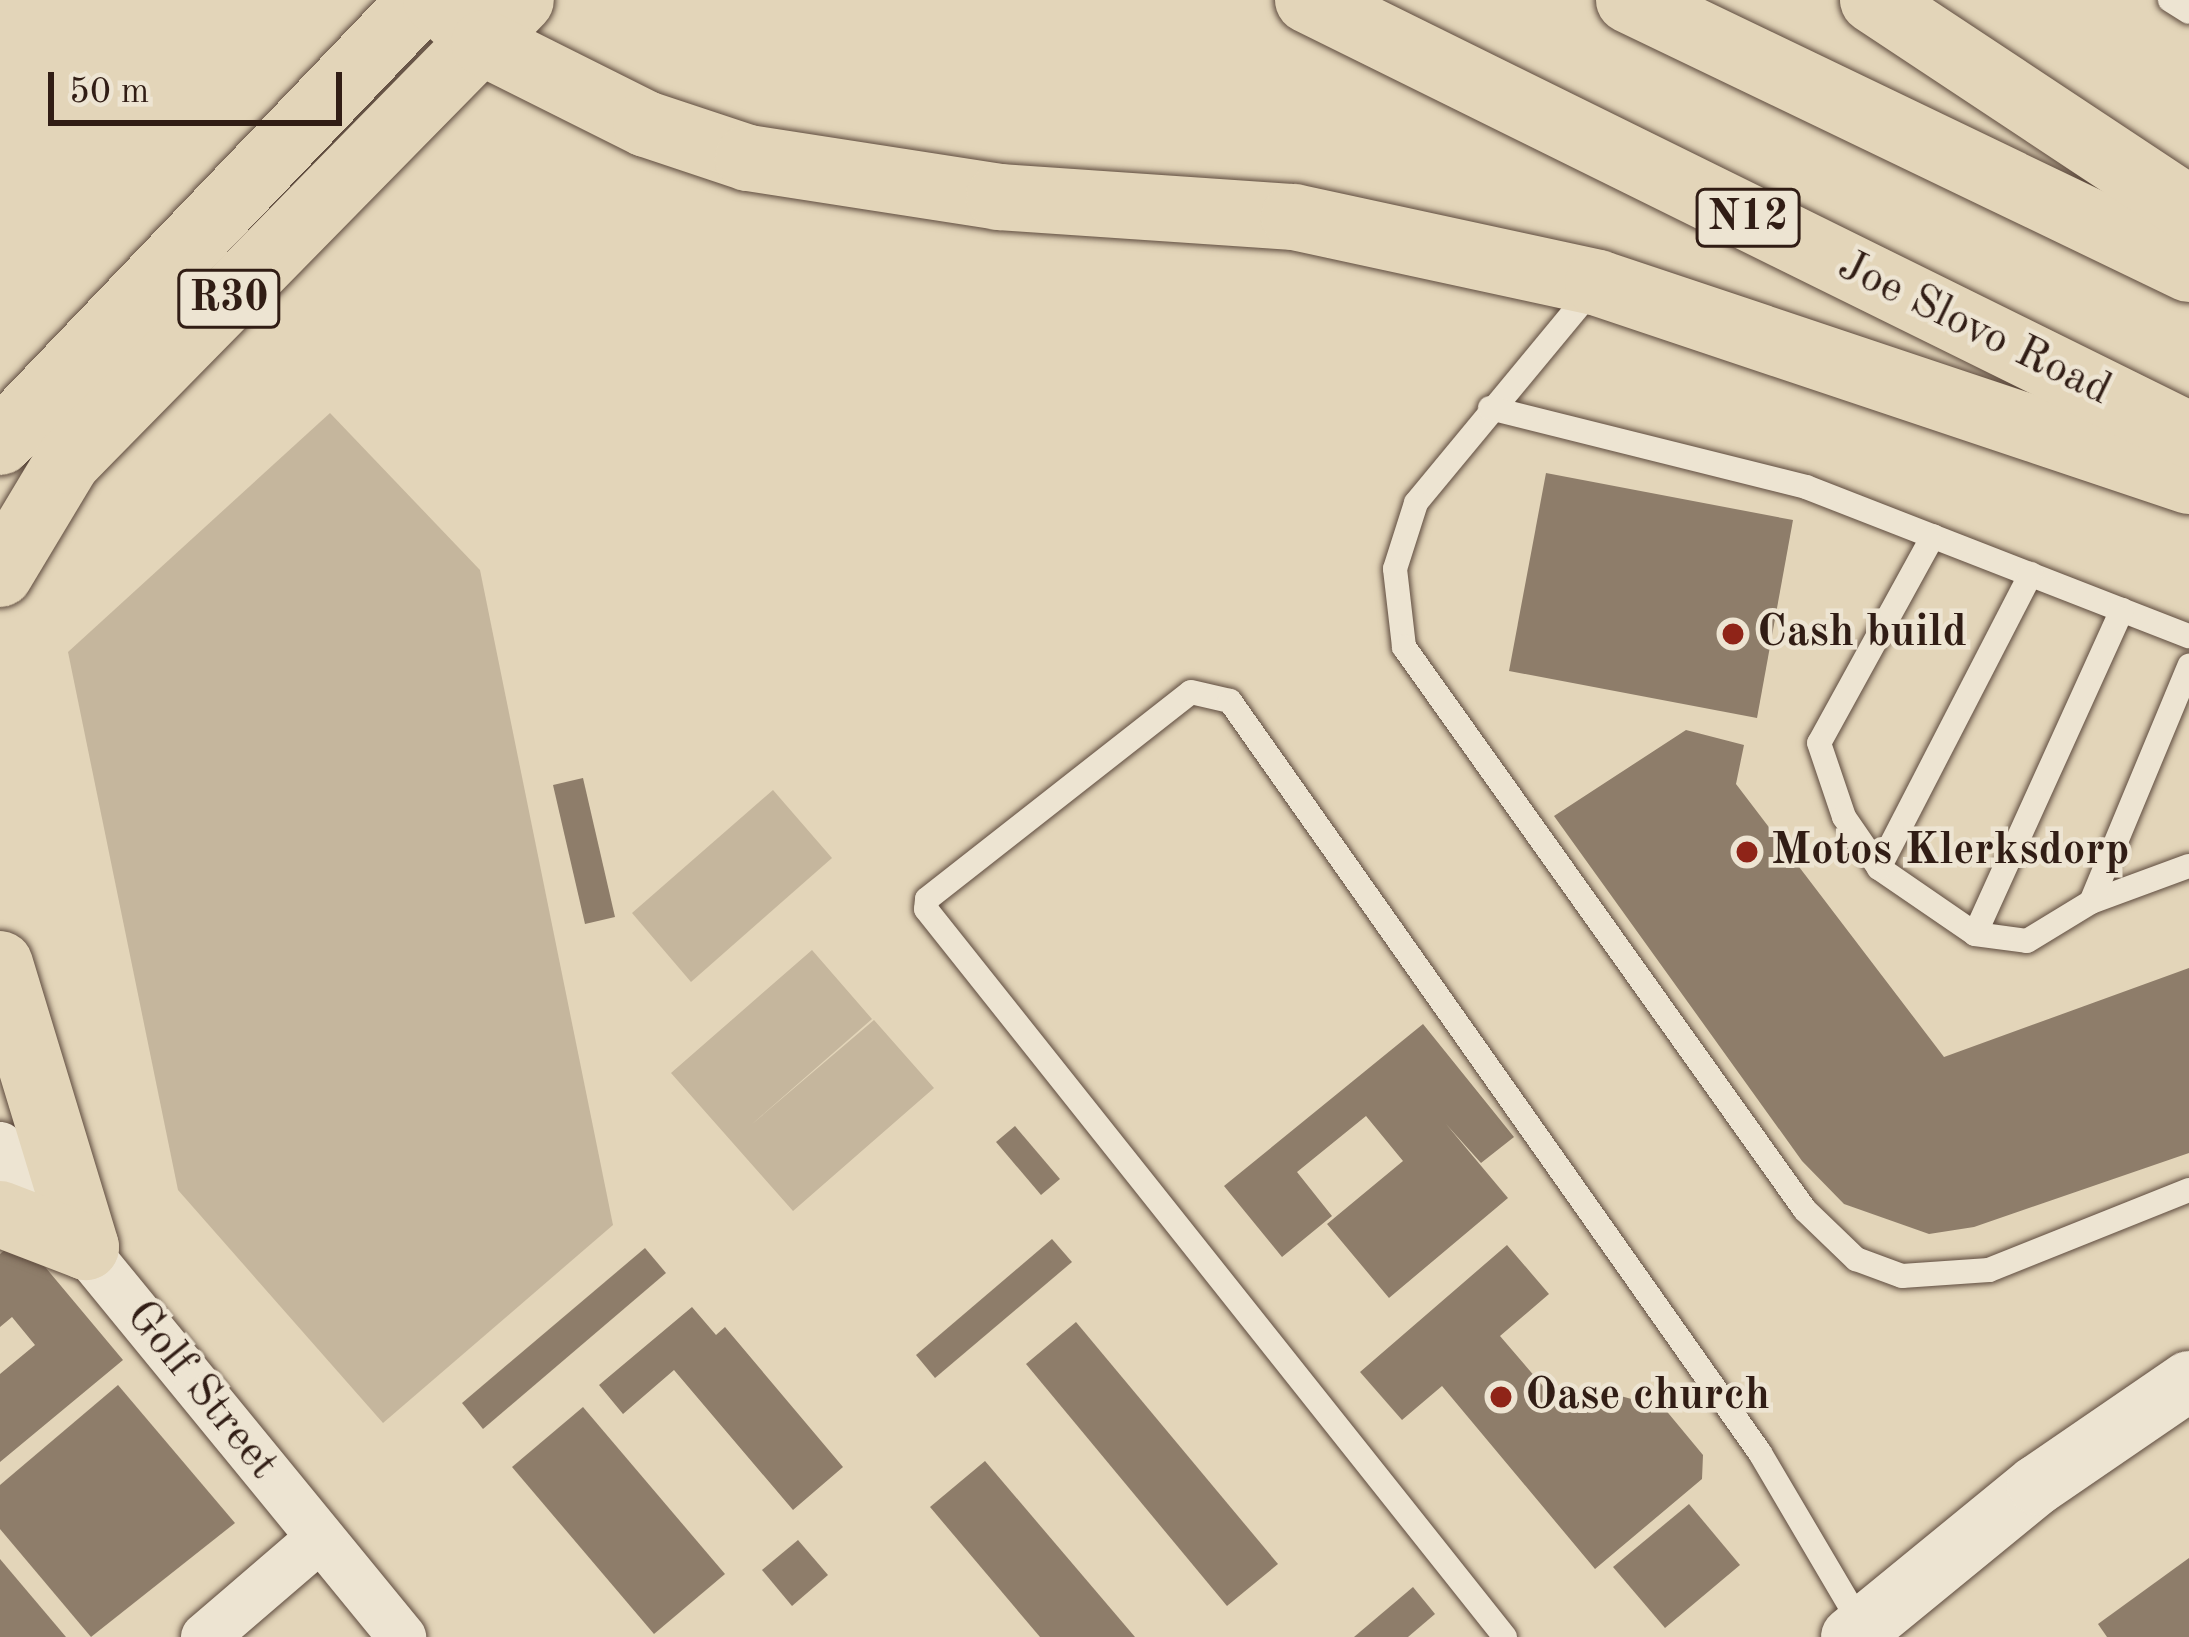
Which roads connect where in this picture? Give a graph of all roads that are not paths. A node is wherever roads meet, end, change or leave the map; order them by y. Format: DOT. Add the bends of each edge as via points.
graph roads {
  1 [pos="422,0"];
  2 [pos="436,0"];
  3 [pos="1308,0"];
  4 [pos="1628,0"];
  5 [pos="1873,0"];
  6 [pos="2170,0"];
  7 [pos="2189,12"];
  8 [pos="502,21"];
  9 [pos="2189,209"];
  10 [pos="2189,269"];
  11 [pos="1598,283"];
  12 [pos="1490,408"];
  13 [pos="2189,435"];
  14 [pos="0,442"];
  15 [pos="2189,481"];
  16 [pos="1933,536"];
  17 [pos="0,574"];
  18 [pos="2031,574"];
  19 [pos="2122,610"];
  20 [pos="2189,636"];
  21 [pos="2189,666"];
  22 [pos="2189,866"];
  23 [pos="1880,868"];
  24 [pos="2091,902"];
  25 [pos="1975,934"];
  26 [pos="0,964"];
  27 [pos="0,1146"];
  28 [pos="2189,1190"];
  29 [pos="0,1214"];
  30 [pos="86,1247"];
  31 [pos="2189,1381"];
  32 [pos="319,1539"];
  33 [pos="1857,1632"];
  34 [pos="205,1637"];
  35 [pos="402,1637"];
  36 [pos="1505,1637"];
  1 -- 14 [label="main road, R30"];
  2 -- 8 [label="main road"];
  3 -- 13 [label="main road, Joe Slovo Road / N12"];
  4 -- 10 [label="main road"];
  5 -- 9 [label="main road"];
  6 -- 7 [label="lane"];
  8 -- 11 [label="main road" via="646,124 748,158 999,197 1294,217"];
  8 -- 17 [label="main road, R30" via="68,461"];
  11 -- 12 [label="lane"];
  11 -- 15 [label="main road"];
  12 -- 16 [label="lane" via="1806,487"];
  12 -- 28 [label="lane" via="1416,503 1395,569 1404,647 1805,1210 1856,1259 1902,1276 1946,1276 1989,1270"];
  16 -- 18 [label="lane"];
  16 -- 23 [label="lane" via="1819,743 1844,818"];
  18 -- 19 [label="lane"];
  18 -- 23 [label="lane"];
  19 -- 20 [label="lane"];
  19 -- 25 [label="lane"];
  21 -- 24 [label="lane"];
  22 -- 24 [label="lane"];
  23 -- 25 [label="lane"];
  24 -- 25 [label="lane" via="2027,941"];
  26 -- 30 [label="main road"];
  27 -- 30 [label="street, Golf Street"];
  29 -- 30 [label="main road"];
  30 -- 32 [label="street, Golf Street"];
  31 -- 33 [label="street" via="2037,1484"];
  32 -- 34 [label="street"];
  32 -- 35 [label="street, Golf Street"];
  33 -- 36 [label="lane" via="1760,1453 1230,701 1191,692 928,898 926,910"];
}
